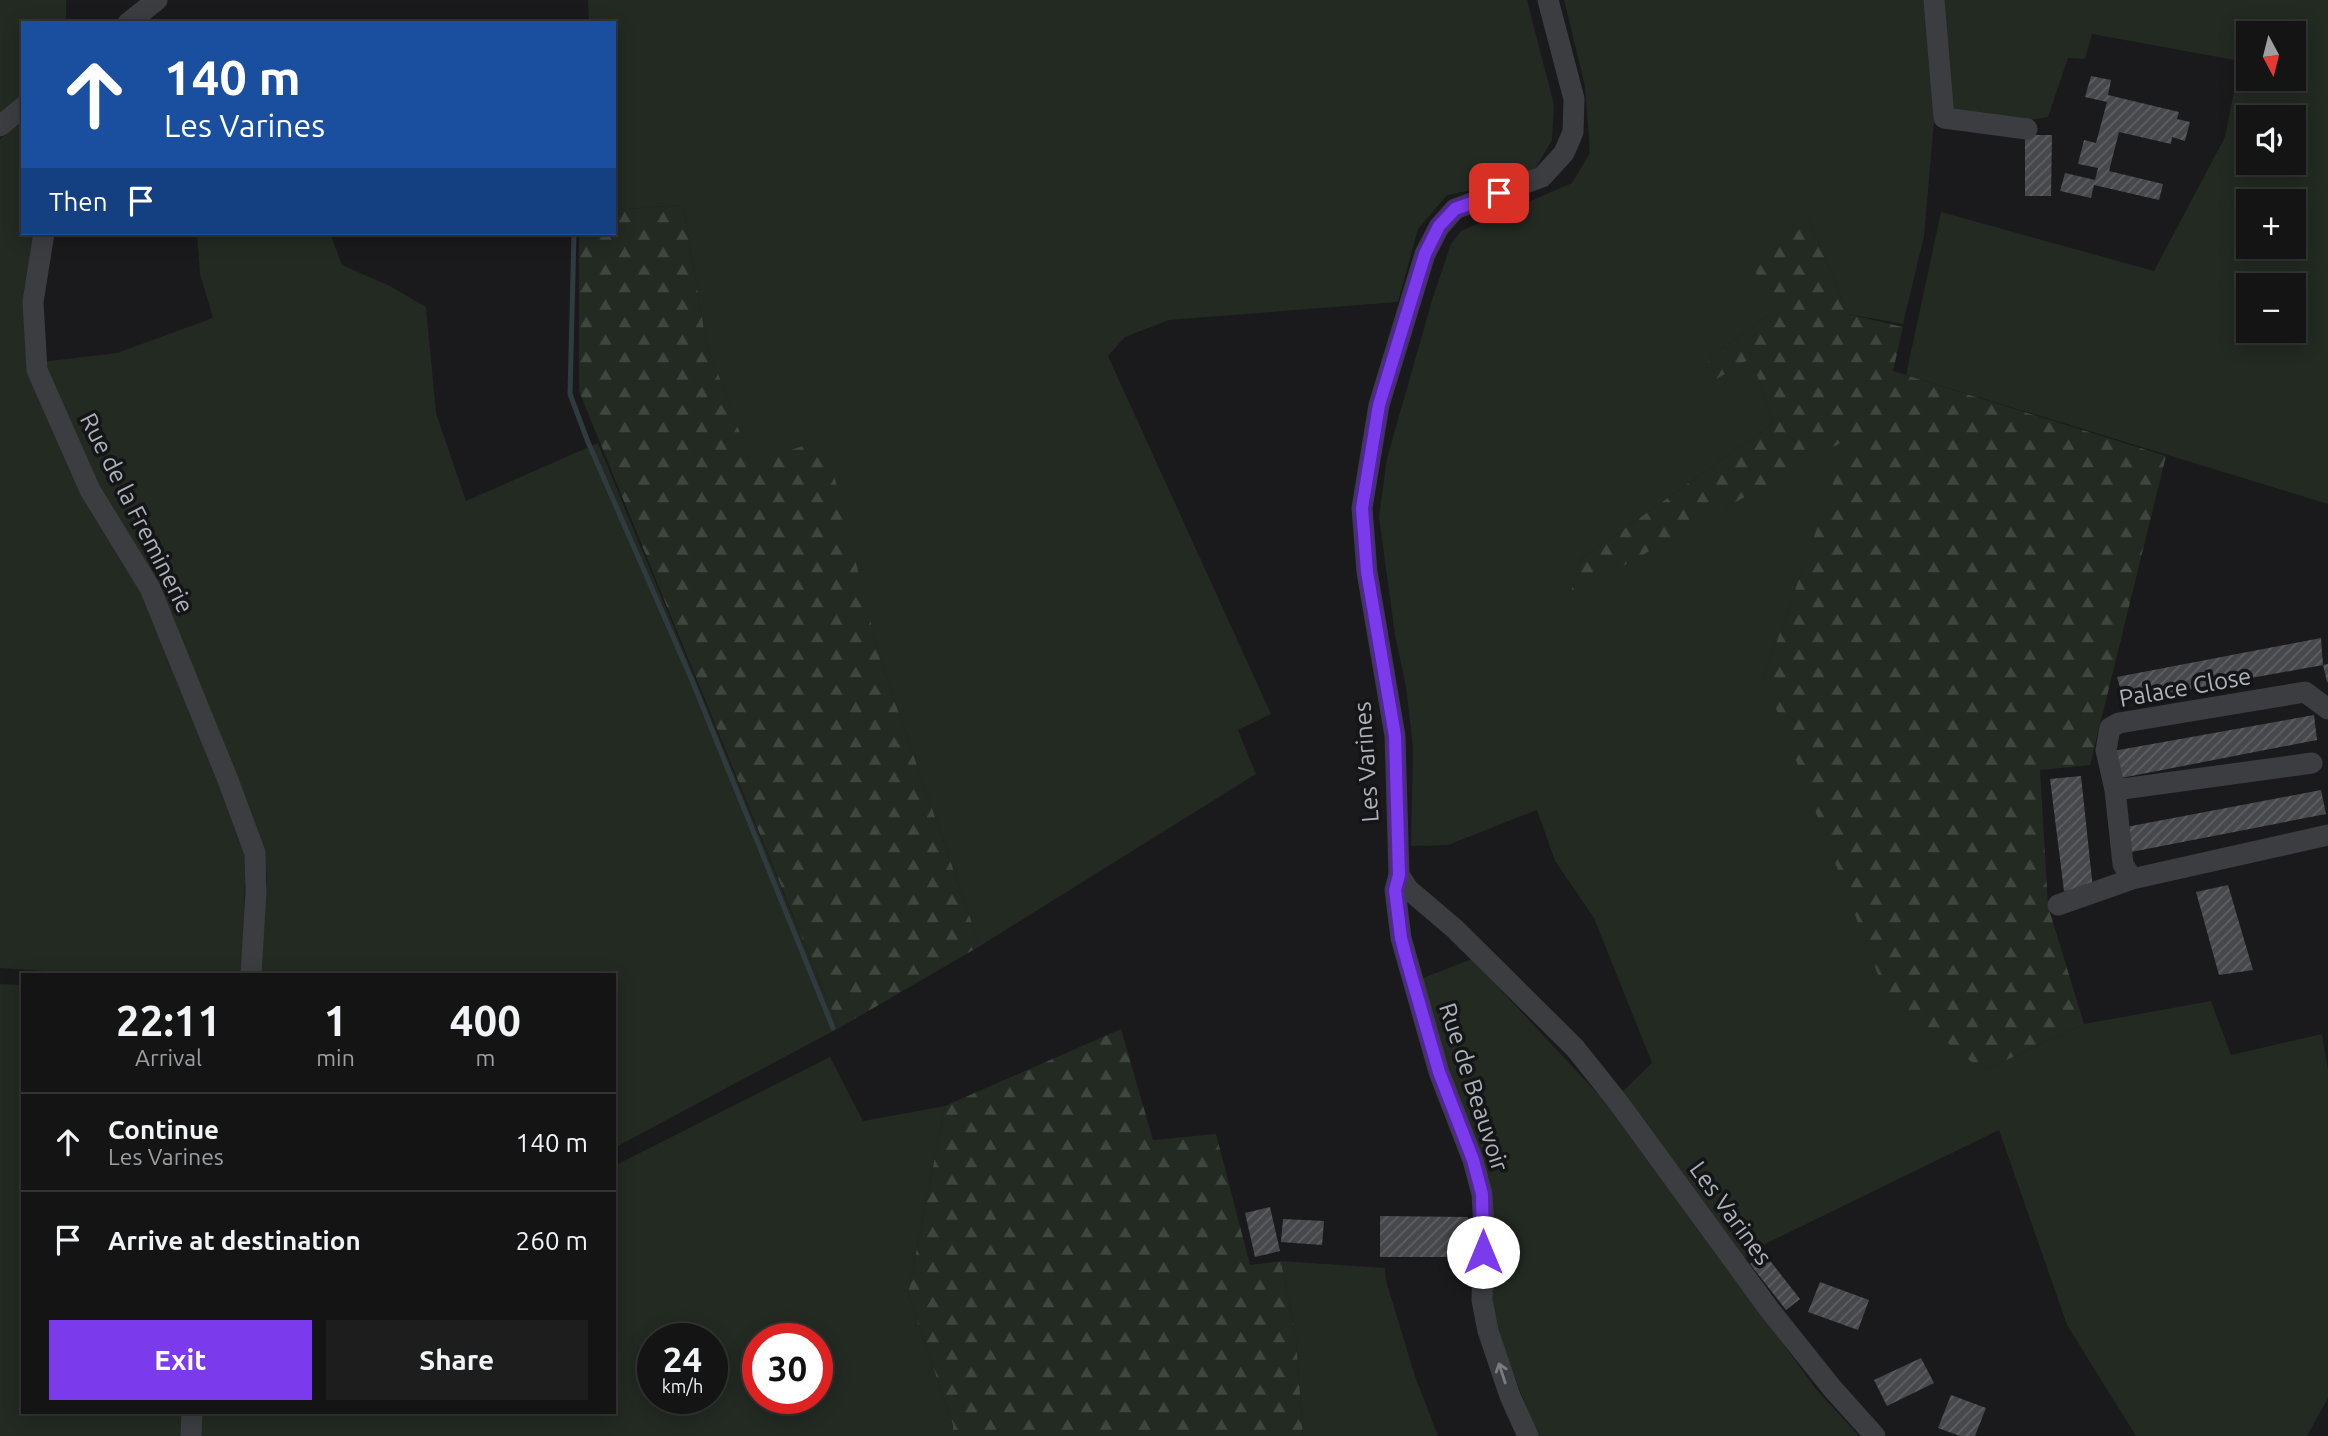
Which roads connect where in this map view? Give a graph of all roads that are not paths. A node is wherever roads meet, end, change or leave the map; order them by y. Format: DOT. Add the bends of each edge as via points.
graph roads {
  1 [pos="157,0"];
  2 [pos="1549,0"];
  3 [pos="1934,0"];
  4 [pos="131,21"];
  5 [pos="21,109"];
  6 [pos="0,127"];
  7 [pos="2027,129"];
  8 [pos="44,235"];
  9 [pos="2328,709"];
  10 [pos="2312,763"];
  11 [pos="2115,790"];
  12 [pos="2328,835"];
  13 [pos="1399,875"];
  14 [pos="2133,879"];
  15 [pos="2058,905"];
  16 [pos="251,973"];
  17 [pos="192,1414"];
  18 [pos="191,1436"];
  19 [pos="1528,1436"];
  20 [pos="1875,1436"];
  1 -- 4 [label="street"];
  2 -- 13 [label="street, Les Varines" via="1574,99 1573,132 1564,153 1542,177 1455,209 1439,226 1425,254 1379,405 1362,508 1367,572 1395,736"];
  3 -- 7 [label="street" via="1944,118"];
  5 -- 6 [label="street"];
  8 -- 16 [label="street, Rue de la Freminerie" via="33,302 37,370 90,490 150,588 255,853"];
  9 -- 11 [label="street, Palace Close" via="2305,692 2119,723 2110,728 2106,750"];
  10 -- 11 [label="street"];
  11 -- 14 [label="street, Palace Close" via="2123,864"];
  12 -- 14 [label="street"];
  19 -- 13 [label="street, Rue de Beauvoir, one-way" via="1488,1331 1482,1300 1482,1194 1439,1072 1401,938 1395,890"];
  13 -- 20 [label="street, Les Varines" via="1408,889 1575,1048 1769,1309"];
  14 -- 15 [label="street"];
  17 -- 18 [label="street"];
}
